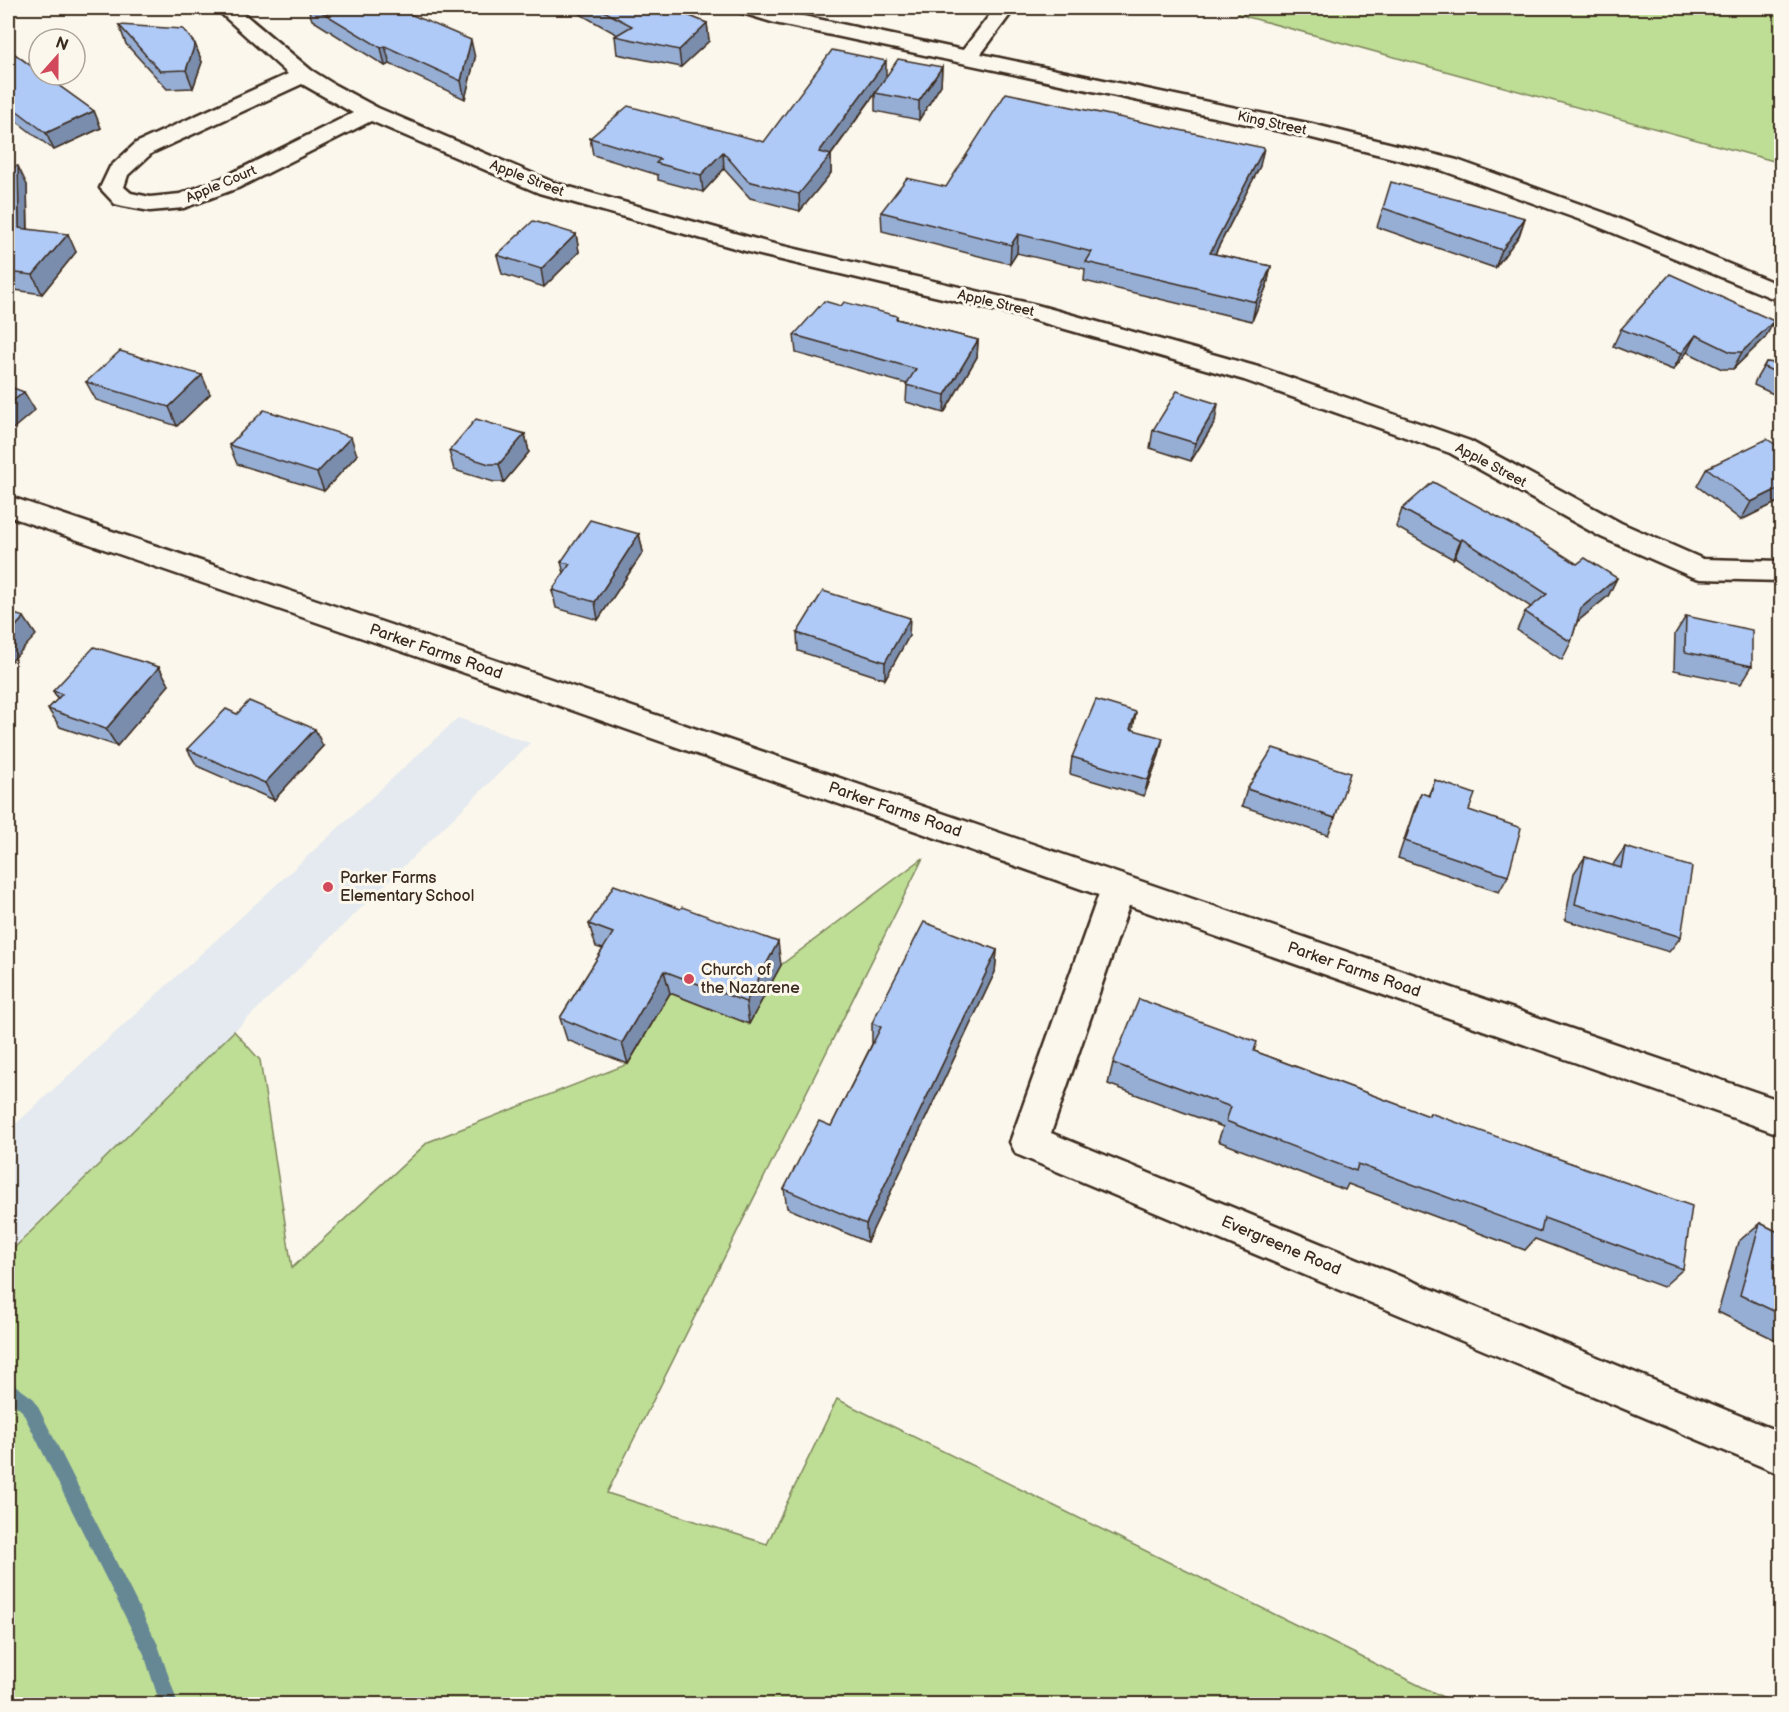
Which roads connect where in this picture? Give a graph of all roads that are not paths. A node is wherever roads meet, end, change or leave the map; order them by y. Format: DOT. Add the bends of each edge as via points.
graph roads {
  1 [pos="225,8"];
  2 [pos="746,8"];
  3 [pos="1005,8"];
  4 [pos="967,59"];
  5 [pos="303,75"];
  6 [pos="370,113"];
  7 [pos="1782,295"];
  8 [pos="8,506"];
  9 [pos="1782,571"];
  10 [pos="1118,888"];
  11 [pos="1782,1118"];
  12 [pos="1782,1454"];
  1 -- 5 [label="street, Apple Street"];
  2 -- 4 [label="street, King Street"];
  3 -- 4 [label="street"];
  4 -- 7 [label="street, King Street" via="1312,131 1449,165 1597,218"];
  5 -- 6 [label="street, Apple Street"];
  5 -- 6 [label="street, Apple Court" via="144,148 118,171 112,188 123,199 150,204 184,201 230,183"];
  6 -- 9 [label="street, Apple Street" via="547,188 765,249 1028,310 1253,374 1460,447 1611,530 1700,569"];
  8 -- 10 [label="street, Parker Farms Road"];
  10 -- 11 [label="street, Parker Farms Road"];
  10 -- 12 [label="street, Evergreene Road" via="1029,1142"];
}
